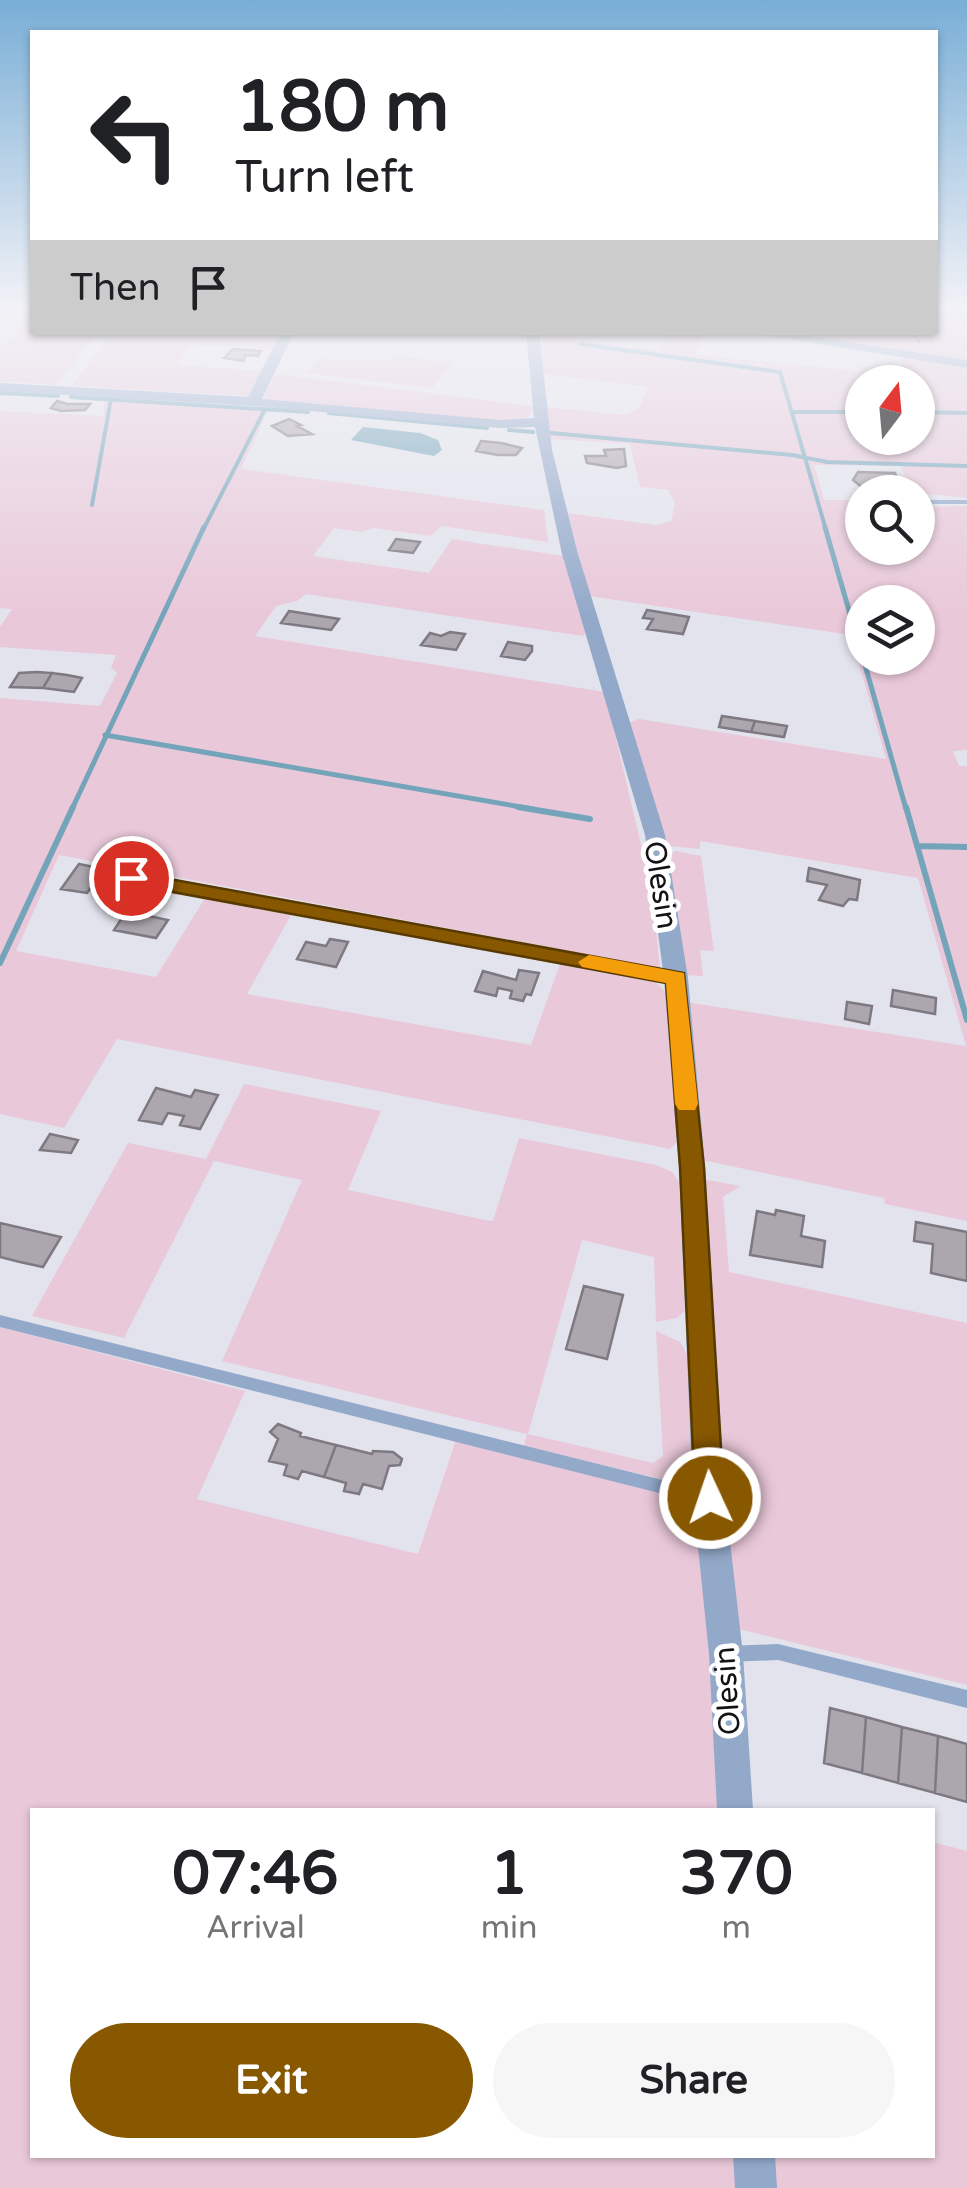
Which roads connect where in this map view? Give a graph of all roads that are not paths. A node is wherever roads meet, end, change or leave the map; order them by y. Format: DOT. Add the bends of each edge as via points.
graph roads {
  1 [pos="356,411"];
  2 [pos="539,411"];
  3 [pos="540,422"];
  4 [pos="935,502"];
  5 [pos="967,502"];
  6 [pos="131,878"];
  7 [pos="676,978"];
  8 [pos="0,1322"];
  9 [pos="710,1498"];
  10 [pos="726,1654"];
  11 [pos="967,1699"];
  12 [pos="734,1808"];
  13 [pos="754,2158"];
  14 [pos="756,2188"];
  1 -- 3 [label="street"];
  2 -- 3 [label="street, Olesin"];
  3 -- 7 [label="street, Olesin" via="570,554 655,836"];
  4 -- 5 [label="lane"];
  6 -- 7 [label="lane"];
  7 -- 9 [label="street, Olesin"];
  8 -- 9 [label="lane"];
  9 -- 10 [label="street, Olesin"];
  10 -- 11 [label="lane" via="778,1652"];
  10 -- 12 [label="street, Olesin"];
  13 -- 14 [label="street"];
}
